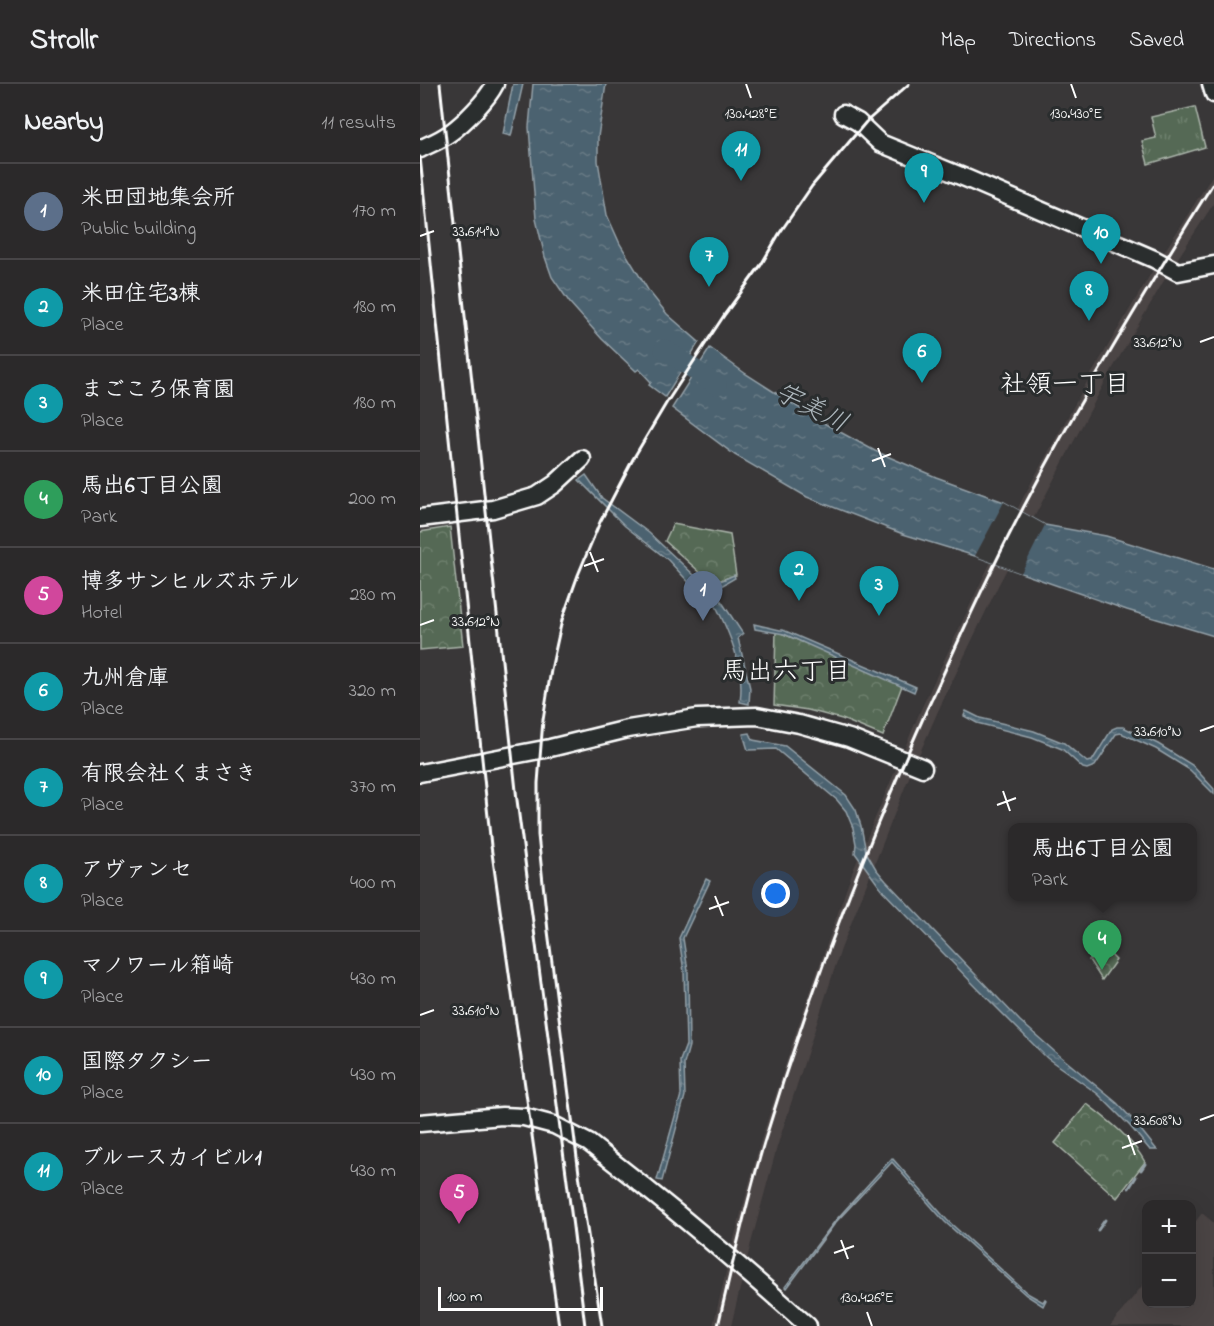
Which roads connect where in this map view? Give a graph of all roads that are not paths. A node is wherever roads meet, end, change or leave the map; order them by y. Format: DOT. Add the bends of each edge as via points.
graph roads {
  1 [pos="495,84"];
  2 [pos="1211,84"];
  3 [pos="1214,94"];
  4 [pos="843,114"];
  5 [pos="420,149"];
  6 [pos="1214,265"];
  7 [pos="582,459"];
  8 [pos="420,518"];
  9 [pos="923,768"];
  10 [pos="420,773"];
  11 [pos="420,1123"];
  12 [pos="808,1326"];
  1 -- 5 [label="street" via="468,118 448,135"];
  2 -- 3 [label="street"];
  4 -- 6 [label="street" via="880,143 1178,272"];
  7 -- 8 [label="street" via="537,496 493,509"];
  9 -- 10 [label="street" via="849,738 757,716 698,718 628,729"];
  11 -- 12 [label="street" via="516,1116 554,1125 582,1138 657,1196"];
}
